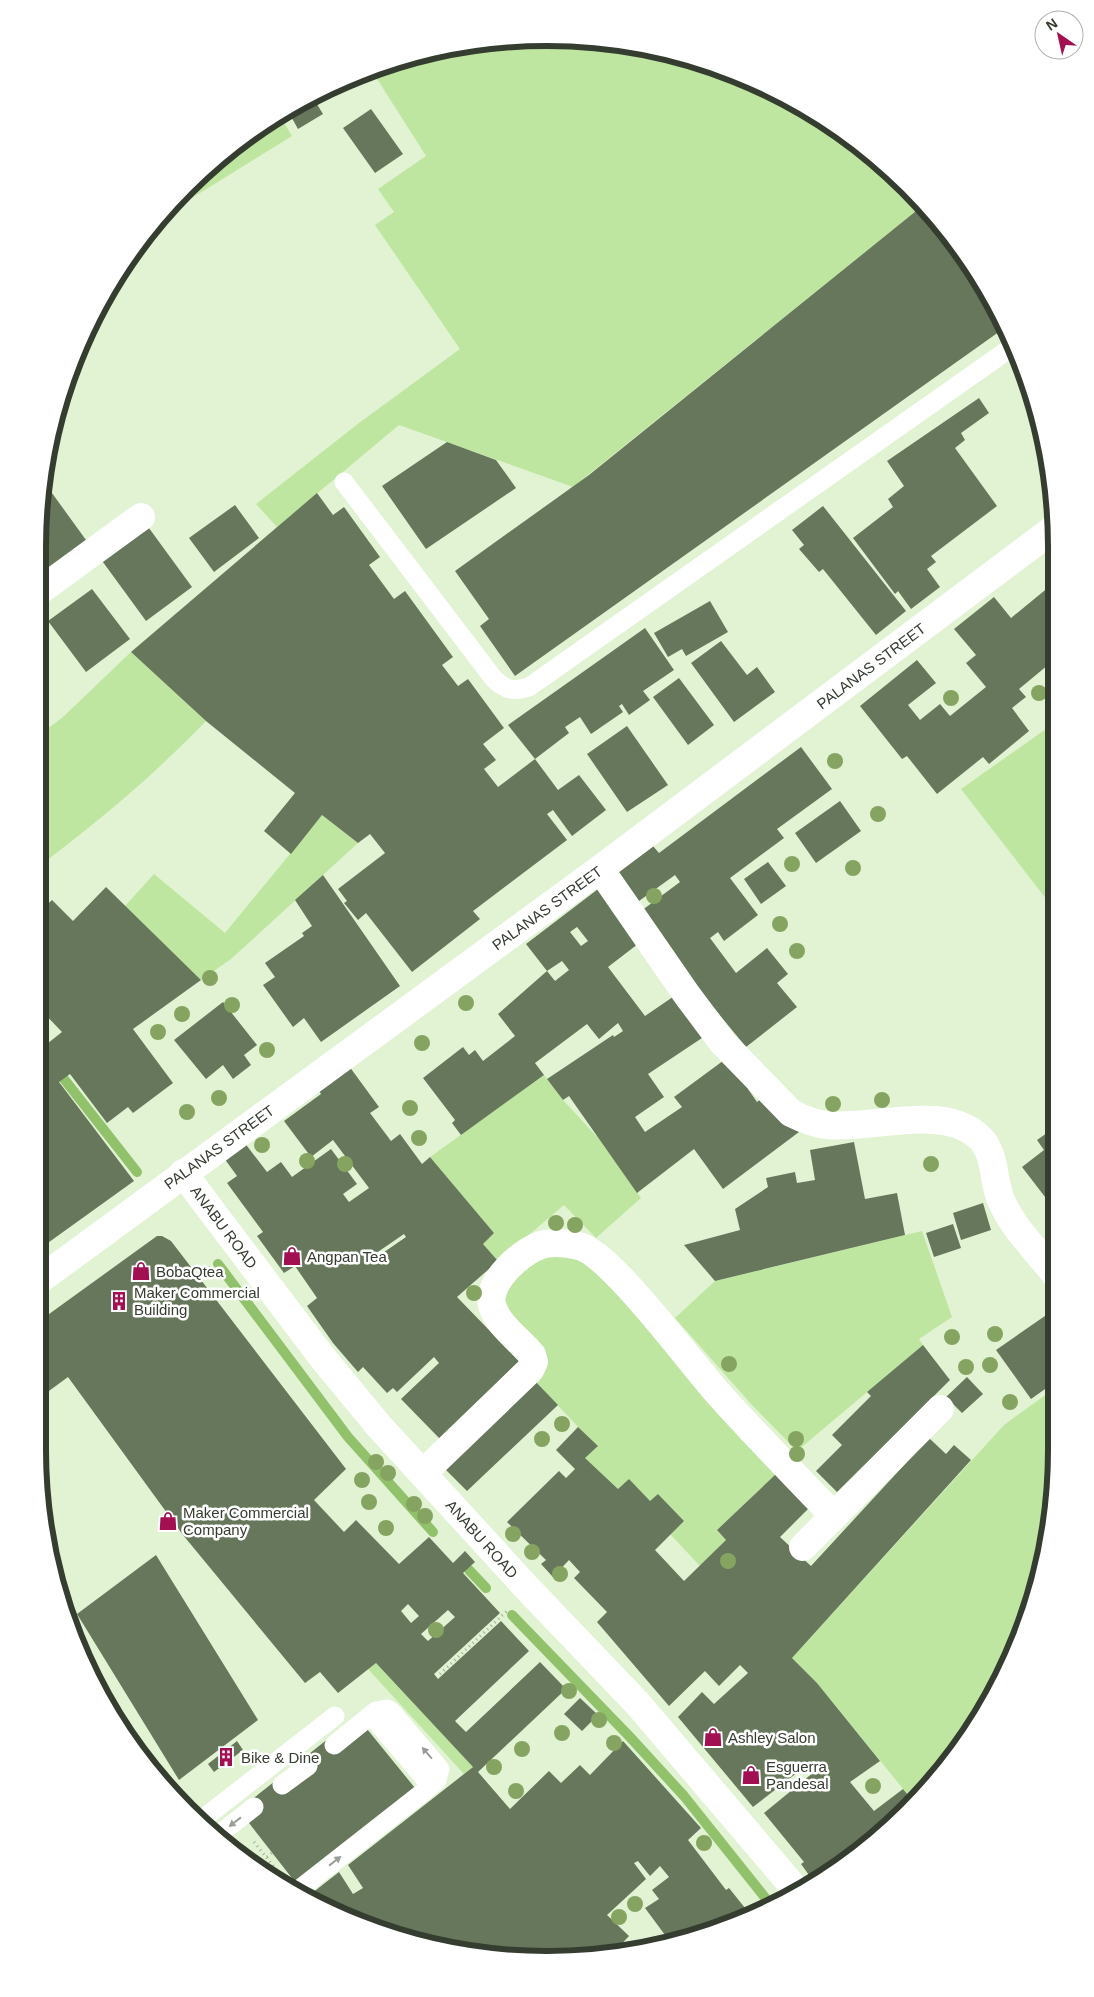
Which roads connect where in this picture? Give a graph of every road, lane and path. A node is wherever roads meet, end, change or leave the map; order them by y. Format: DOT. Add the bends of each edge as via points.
graph roads {
  1 [pos="1008,350"];
  2 [pos="344,482"];
  3 [pos="142,517"];
  4 [pos="1048,533"];
  5 [pos="46,584"];
  6 [pos="600,869"];
  7 [pos="183,1173"];
  8 [pos="1048,1262"];
  9 [pos="46,1276"];
  10 [pos="940,1409"];
  11 [pos="422,1473"];
  12 [pos="833,1515"];
  13 [pos="803,1547"];
  14 [pos="528,1589"];
  15 [pos="440,1674"];
  16 [pos="335,1716"];
  17 [pos="334,1745"];
  18 [pos="308,1766"];
  19 [pos="282,1785"];
  20 [pos="254,1807"];
  21 [pos="206,1816"];
  22 [pos="223,1831"];
  23 [pos="272,1853"];
  24 [pos="267,1857"];
  25 [pos="270,1861"];
  26 [pos="266,1864"];
  27 [pos="792,1886"];
  28 [pos="302,1887"];
  1 -- 2 [label="lane" via="529,687 515,692 504,688 494,678"];
  3 -- 5 [label="street"];
  4 -- 6 [label="street, PALANAS STREET"];
  6 -- 7 [label="street, PALANAS STREET"];
  6 -- 8 [label="street" via="723,1043 791,1113 828,1126 914,1121 953,1122 970,1128 983,1142 994,1167 1000,1200 1017,1227"];
  7 -- 9 [label="street, PALANAS STREET"];
  7 -- 11 [label="street, ANABU ROAD" via="322,1357"];
  10 -- 12 [label="street"];
  11 -- 12 [label="street" via="530,1370 534,1362 532,1355 496,1315 492,1291 508,1268 531,1250 544,1244 561,1243 581,1246 628,1286 716,1391"];
  11 -- 14 [label="street, ANABU ROAD"];
  12 -- 13 [label="street"];
  14 -- 15 [label="path"];
  14 -- 27 [label="street, ANABU ROAD" via="638,1704"];
  16 -- 21 [label="lane"];
  28 -- 17 [label="lane, one-way" via="440,1775 440,1769 392,1712 381,1709"];
  18 -- 19 [label="lane"];
  20 -- 22 [label="lane, one-way"];
  23 -- 24 [label="path"];
  25 -- 26 [label="path"];
}
